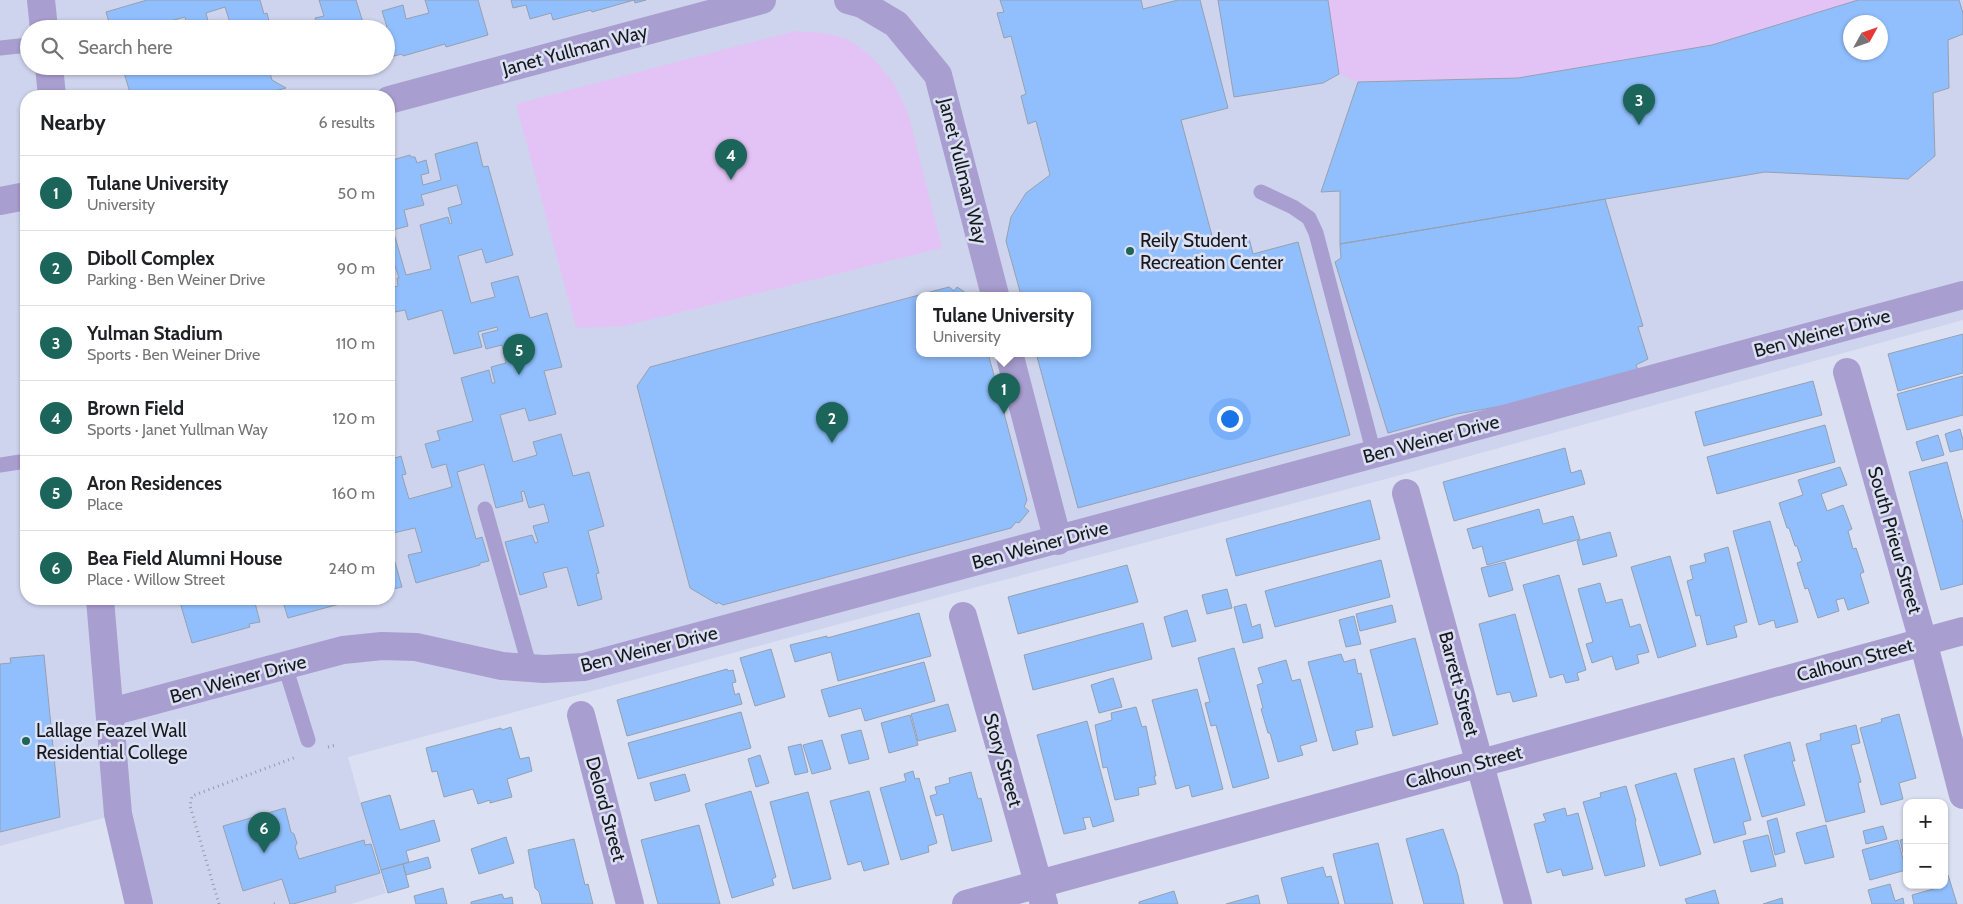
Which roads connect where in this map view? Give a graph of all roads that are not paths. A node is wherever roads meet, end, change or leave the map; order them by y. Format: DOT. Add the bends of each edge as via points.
graph roads {
  1 [pos="41,0"];
  2 [pos="762,0"];
  3 [pos="848,0"];
  4 [pos="43,20"];
  5 [pos="20,46"];
  6 [pos="0,48"];
  7 [pos="50,75"];
  8 [pos="51,90"];
  9 [pos="395,98"];
  10 [pos="1261,192"];
  11 [pos="20,197"];
  12 [pos="0,202"];
  13 [pos="994,292"];
  14 [pos="1963,295"];
  15 [pos="1011,357"];
  16 [pos="1848,372"];
  17 [pos="1374,454"];
  18 [pos="20,462"];
  19 [pos="0,465"];
  20 [pos="1406,493"];
  21 [pos="485,509"];
  22 [pos="1058,541"];
  23 [pos="101,605"];
  24 [pos="963,616"];
  25 [pos="1963,631"];
  26 [pos="1923,642"];
  27 [pos="285,666"];
  28 [pos="530,668"];
  29 [pos="111,712"];
  30 [pos="581,715"];
  31 [pos="308,740"];
  32 [pos="1480,763"];
  33 [pos="1963,795"];
  34 [pos="1041,894"];
  35 [pos="139,904"];
  36 [pos="630,904"];
  37 [pos="966,904"];
  38 [pos="1518,904"];
  1 -- 4 [label="street"];
  2 -- 9 [label="street, Janet Yullman Way"];
  3 -- 13 [label="street, Janet Yullman Way" via="862,4 896,24 938,75"];
  5 -- 6 [label="lane"];
  7 -- 8 [label="street"];
  10 -- 17 [label="lane" via="1309,218 1316,233"];
  11 -- 12 [label="street"];
  14 -- 17 [label="street, Ben Weiner Drive"];
  15 -- 22 [label="street"];
  16 -- 26 [label="street, South Prieur Street"];
  17 -- 22 [label="street, Ben Weiner Drive"];
  18 -- 19 [label="lane"];
  20 -- 32 [label="street, Barrett Street"];
  21 -- 28 [label="lane"];
  22 -- 28 [label="street, Ben Weiner Drive" via="584,667"];
  23 -- 29 [label="street"];
  24 -- 34 [label="street, Story Street"];
  25 -- 26 [label="street, Calhoun Street"];
  26 -- 32 [label="street, Calhoun Street"];
  26 -- 33 [label="street, South Prieur Street"];
  27 -- 28 [label="street, Ben Weiner Drive" via="343,650 382,646 416,647 502,666"];
  27 -- 29 [label="street, Ben Weiner Drive"];
  27 -- 31 [label="lane"];
  29 -- 35 [label="street" via="118,814"];
  30 -- 36 [label="street, Delord Street"];
  32 -- 34 [label="street, Calhoun Street"];
  32 -- 38 [label="street, Barrett Street"];
  34 -- 37 [label="street, Calhoun Street"];
}
